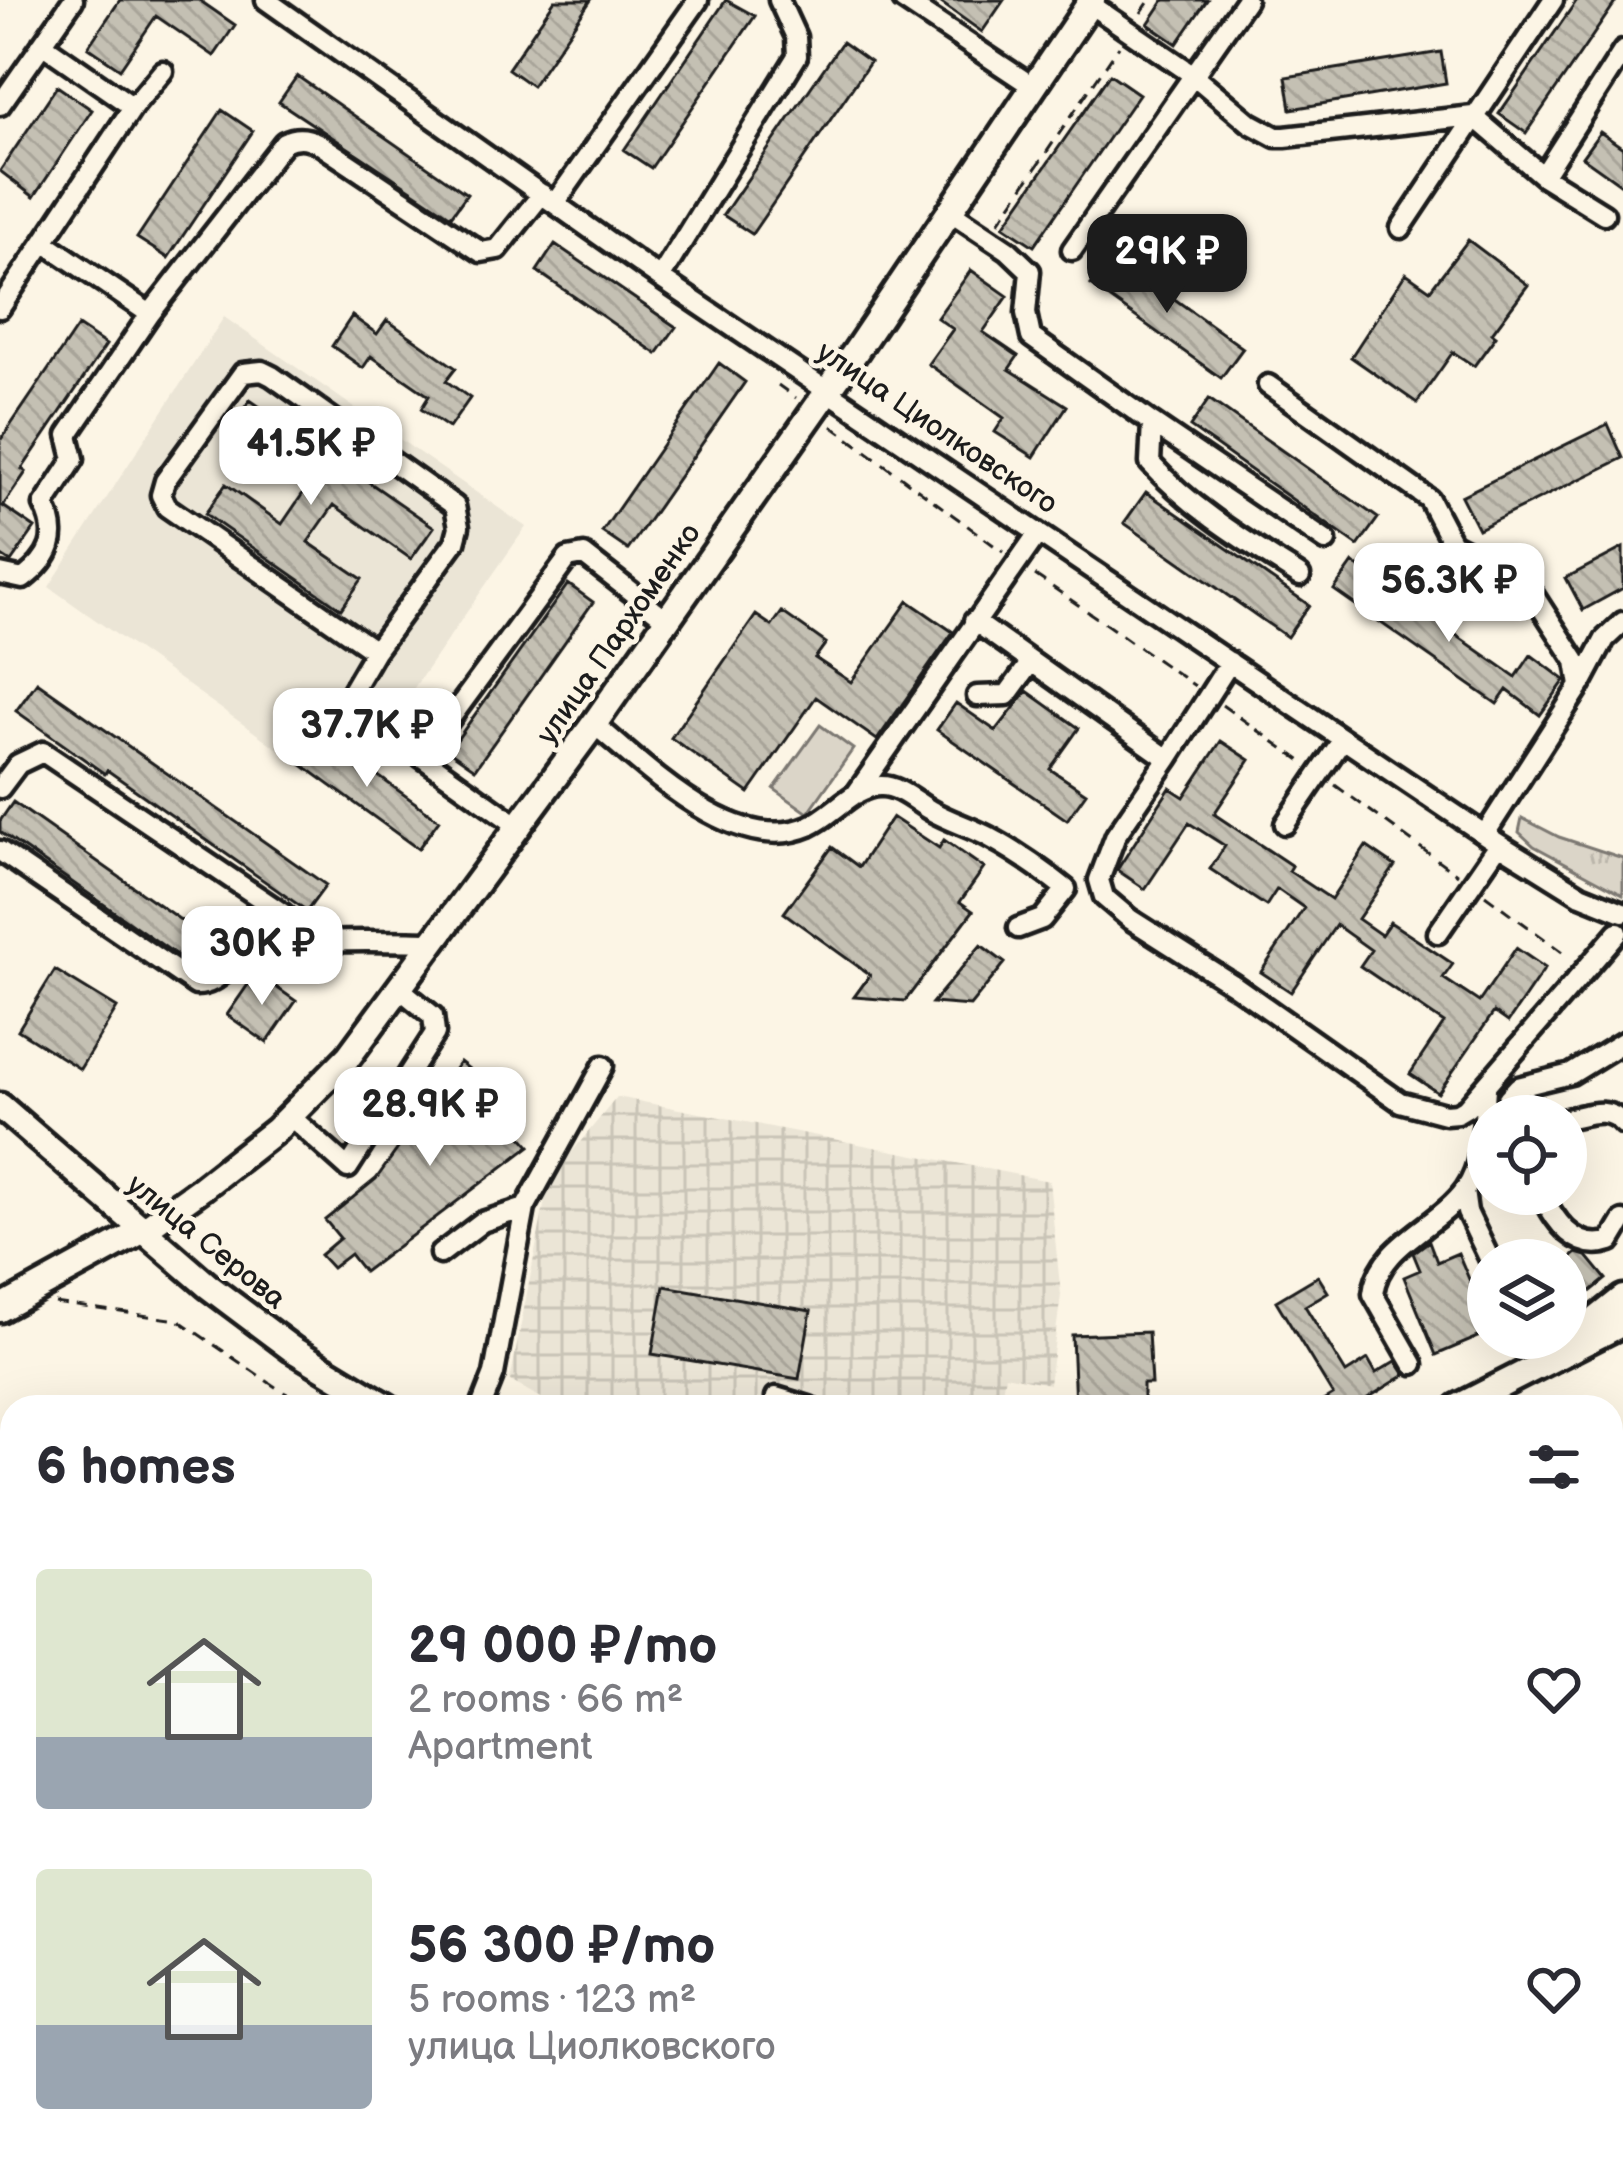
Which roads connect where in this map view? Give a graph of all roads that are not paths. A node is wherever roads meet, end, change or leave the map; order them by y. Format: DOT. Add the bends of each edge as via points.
graph roads {
  1 [pos="73,0"];
  2 [pos="266,0"];
  3 [pos="698,0"];
  4 [pos="778,0"];
  5 [pos="902,0"];
  6 [pos="1246,0"];
  7 [pos="1552,0"];
  8 [pos="1091,2"];
  9 [pos="42,44"];
  10 [pos="1623,51"];
  11 [pos="163,71"];
  12 [pos="1192,74"];
  13 [pos="1032,86"];
  14 [pos="0,105"];
  15 [pos="133,107"];
  16 [pos="1473,116"];
  17 [pos="1543,176"];
  18 [pos="549,198"];
  19 [pos="948,210"];
  20 [pos="1604,214"];
  21 [pos="1400,228"];
  22 [pos="44,242"];
  23 [pos="1072,250"];
  24 [pos="660,278"];
  25 [pos="0,308"];
  26 [pos="150,314"];
  27 [pos="1268,386"];
  28 [pos="819,401"];
  29 [pos="1153,423"];
  30 [pos="1038,533"];
  31 [pos="1326,541"];
  32 [pos="0,574"];
  33 [pos="1300,576"];
  34 [pos="666,619"];
  35 [pos="974,621"];
  36 [pos="1623,622"];
  37 [pos="375,651"];
  38 [pos="1031,662"];
  39 [pos="1230,662"];
  40 [pos="1580,686"];
  41 [pos="976,696"];
  42 [pos="594,724"];
  43 [pos="1343,739"];
  44 [pos="422,757"];
  45 [pos="1168,759"];
  46 [pos="0,788"];
  47 [pos="856,794"];
  48 [pos="1286,824"];
  49 [pos="520,828"];
  50 [pos="1492,839"];
  51 [pos="0,851"];
  52 [pos="1099,880"];
  53 [pos="1066,889"];
  54 [pos="1581,895"];
  55 [pos="1623,912"];
  56 [pos="1018,928"];
  57 [pos="1438,933"];
  58 [pos="1620,937"];
  59 [pos="314,940"];
  60 [pos="433,942"];
  61 [pos="399,988"];
  62 [pos="1623,1042"];
  63 [pos="602,1066"];
  64 [pos="1486,1089"];
  65 [pos="1511,1095"];
  66 [pos="0,1106"];
  67 [pos="1587,1115"];
  68 [pos="291,1117"];
  69 [pos="1623,1124"];
  70 [pos="1464,1191"];
  71 [pos="525,1208"];
  72 [pos="1558,1215"];
  73 [pos="1623,1221"];
  74 [pos="142,1231"];
  75 [pos="1480,1239"];
  76 [pos="440,1254"];
  77 [pos="1623,1298"];
  78 [pos="0,1309"];
  79 [pos="1623,1323"];
  80 [pos="1587,1327"];
  81 [pos="1587,1341"];
  82 [pos="1550,1359"];
  83 [pos="1413,1364"];
  84 [pos="369,1395"];
  85 [pos="486,1395"];
  86 [pos="1480,1395"];
  1 -- 9 [label="street"];
  2 -- 18 [label="street, улица Циолковского"];
  3 -- 18 [label="street"];
  4 -- 24 [label="street" via="797,56"];
  5 -- 13 [label="street"];
  6 -- 12 [label="street"];
  7 -- 16 [label="street"];
  8 -- 12 [label="street"];
  8 -- 13 [label="main road, улица Пархоменко"];
  9 -- 14 [label="street"];
  9 -- 15 [label="street"];
  10 -- 17 [label="street"];
  11 -- 15 [label="street"];
  12 -- 16 [label="street" via="1276,137"];
  12 -- 23 [label="street"];
  13 -- 19 [label="main road, улица Пархоменко"];
  15 -- 22 [label="street"];
  16 -- 17 [label="street"];
  16 -- 21 [label="street"];
  17 -- 20 [label="street"];
  18 -- 24 [label="street, улица Циолковского"];
  18 -- 26 [label="street" via="498,250 472,250 318,143 290,139"];
  19 -- 28 [label="main road, улица Пархоменко"];
  19 -- 29 [label="street" via="1030,271 1031,337"];
  22 -- 25 [label="street"];
  22 -- 26 [label="street"];
  24 -- 28 [label="street, улица Циолковского"];
  26 -- 32 [label="street" via="68,435 74,459 44,505 54,541 42,565 23,579"];
  27 -- 40 [label="street" via="1429,499 1452,543 1523,579 1576,661"];
  28 -- 30 [label="street, улица Циолковского"];
  28 -- 34 [label="main road, улица Пархоменко"];
  29 -- 31 [label="street"];
  29 -- 33 [label="street" via="1150,463 1170,485"];
  30 -- 35 [label="street"];
  30 -- 39 [label="street, улица Циолковского"];
  34 -- 42 [label="main road, улица Пархоменко"];
  34 -- 44 [label="street" via="584,555 568,558"];
  35 -- 38 [label="street"];
  35 -- 47 [label="street"];
  36 -- 40 [label="street"];
  37 -- 37 [label="street" via="454,542 455,506 272,376 243,374 161,495 167,507"];
  37 -- 44 [label="street" via="353,684 353,701"];
  38 -- 41 [label="street" via="1007,695"];
  38 -- 45 [label="street"];
  39 -- 43 [label="street, улица Циолковского"];
  39 -- 45 [label="street"];
  40 -- 50 [label="street"];
  42 -- 47 [label="street" via="677,794 758,831 778,836 806,828"];
  42 -- 49 [label="main road, улица Пархоменко"];
  43 -- 48 [label="street"];
  43 -- 50 [label="street, улица Циолковского"];
  44 -- 49 [label="street"];
  45 -- 52 [label="street" via="1116,835"];
  46 -- 59 [label="street" via="18,764 43,752"];
  47 -- 53 [label="street" via="894,788"];
  49 -- 60 [label="main road, улица Пархоменко"];
  50 -- 54 [label="street, улица Циолковского"];
  50 -- 57 [label="street"];
  51 -- 59 [label="street" via="196,985 214,982 247,956"];
  52 -- 53 [label="street"];
  52 -- 64 [label="street" via="1130,919 1400,1102 1457,1114"];
  53 -- 56 [label="street" via="1042,919"];
  54 -- 55 [label="street, улица Циолковского"];
  54 -- 58 [label="street, улица Циолковского"];
  58 -- 64 [label="street"];
  59 -- 60 [label="street"];
  60 -- 61 [label="main road, улица Пархоменко"];
  61 -- 68 [label="main road, улица Пархоменко"];
  61 -- 68 [label="street" via="433,1016 435,1033 348,1168"];
  62 -- 65 [label="street" via="1571,1074"];
  63 -- 71 [label="street"];
  64 -- 70 [label="street" via="1481,1147"];
  66 -- 74 [label="main road, улица Серова"];
  67 -- 69 [label="street" via="1616,1114"];
  68 -- 74 [label="main road, улица Пархоменко"];
  70 -- 75 [label="street"];
  70 -- 83 [label="street" via="1377,1272 1373,1294"];
  71 -- 76 [label="street" via="482,1222"];
  71 -- 85 [label="street"];
  72 -- 73 [label="street" via="1587,1245 1610,1241"];
  74 -- 78 [label="main road, улица Пархоменко"];
  74 -- 84 [label="main road, улица Серова" via="248,1317"];
  77 -- 80 [label="main road"];
  79 -- 81 [label="main road"];
  82 -- 86 [label="main road"];
}
